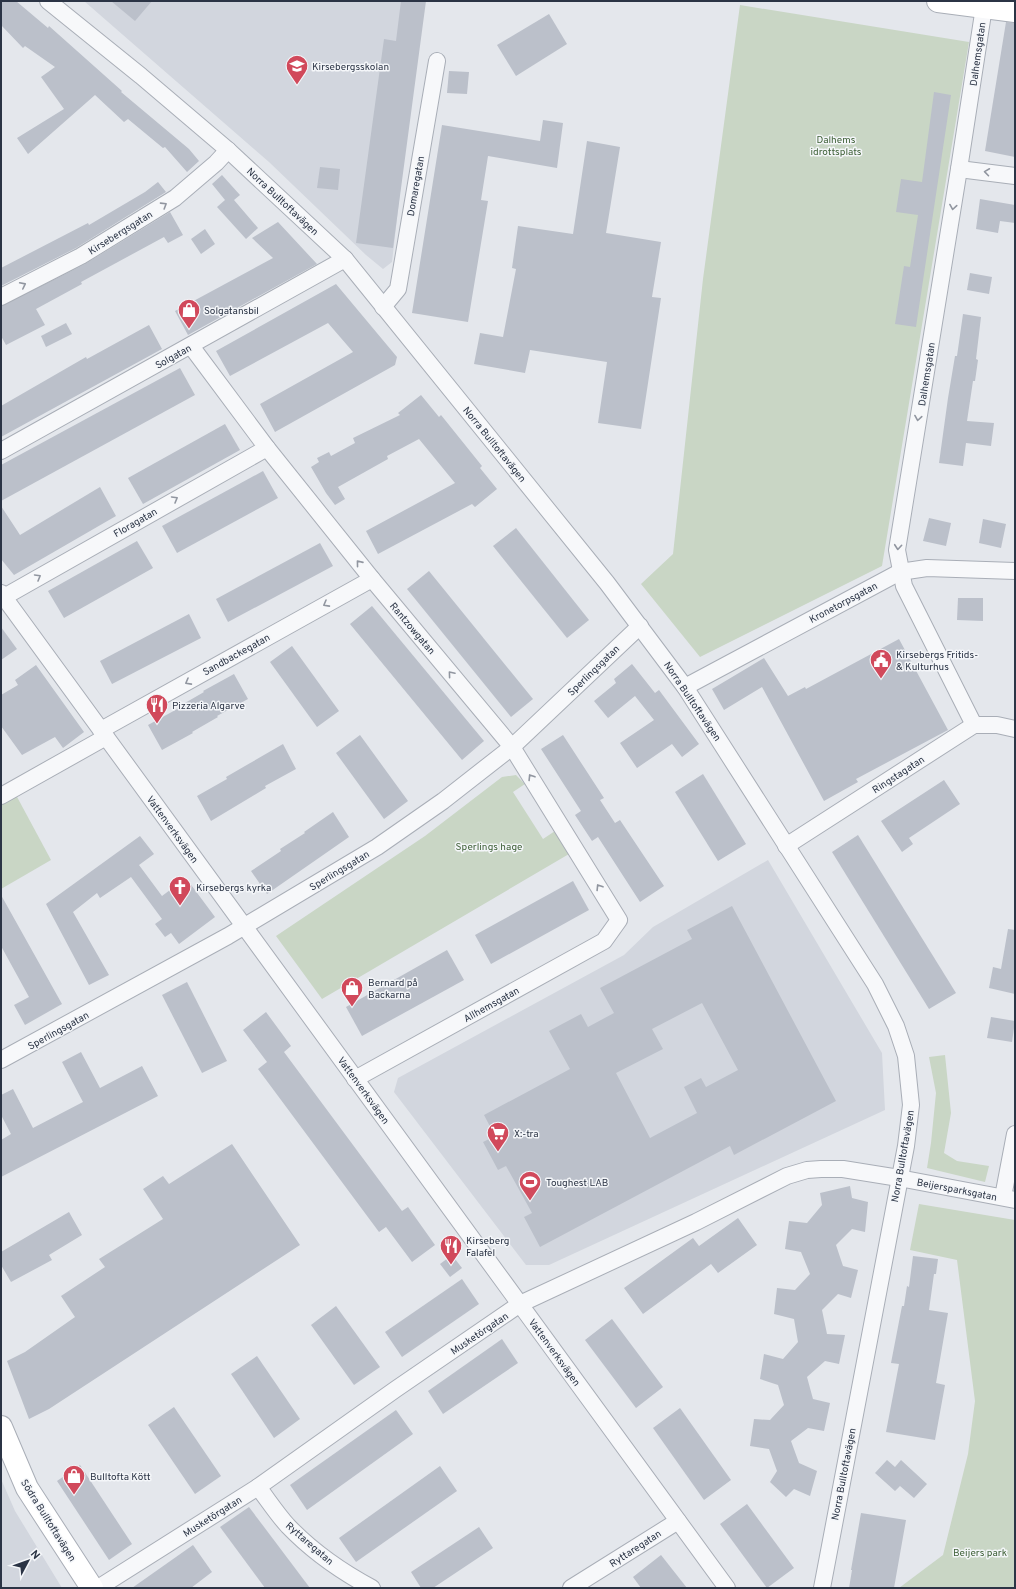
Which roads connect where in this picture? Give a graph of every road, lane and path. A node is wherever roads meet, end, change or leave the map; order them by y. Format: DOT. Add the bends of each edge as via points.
graph roads {
  1 [pos="48,1"];
  2 [pos="938,1"];
  3 [pos="982,4"];
  4 [pos="1015,11"];
  5 [pos="437,61"];
  6 [pos="228,150"];
  7 [pos="960,169"];
  8 [pos="1015,176"];
  9 [pos="345,259"];
  10 [pos="1,296"];
  11 [pos="383,307"];
  12 [pos="191,346"];
  13 [pos="267,448"];
  14 [pos="1,451"];
  15 [pos="1015,571"];
  16 [pos="900,572"];
  17 [pos="372,578"];
  18 [pos="3,595"];
  19 [pos="640,626"];
  20 [pos="685,687"];
  21 [pos="974,725"];
  22 [pos="1015,729"];
  23 [pos="103,734"];
  24 [pos="512,747"];
  25 [pos="1,796"];
  26 [pos="786,846"];
  27 [pos="619,920"];
  28 [pos="245,926"];
  29 [pos="1,1060"];
  30 [pos="355,1079"];
  31 [pos="1015,1134"];
  32 [pos="899,1178"];
  33 [pos="1009,1198"];
  34 [pos="520,1304"];
  35 [pos="1,1427"];
  36 [pos="258,1487"];
  37 [pos="678,1521"];
  38 [pos="92,1588"];
  39 [pos="98,1588"];
  40 [pos="372,1588"];
  41 [pos="571,1588"];
  42 [pos="727,1588"];
  43 [pos="822,1588"];
  1 -- 6 [label="street, Norra Bulltoftavägen"];
  2 -- 3 [label="street"];
  3 -- 4 [label="street"];
  3 -- 7 [label="street, Dalhemsgatan"];
  5 -- 11 [label="street, Domaregatan" via="398,289"];
  6 -- 9 [label="street, Norra Bulltoftavägen"];
  10 -- 6 [label="street, Kirsebergsgatan, one-way" via="81,256 175,198"];
  8 -- 7 [label="street, one-way"];
  7 -- 16 [label="street, Dalhemsgatan, one-way" via="897,550"];
  9 -- 11 [label="street, Norra Bulltoftavägen"];
  9 -- 12 [label="street, Solgatan"];
  11 -- 19 [label="street, Norra Bulltoftavägen"];
  12 -- 13 [label="street, Rantzowgatan"];
  12 -- 14 [label="street, Solgatan"];
  17 -- 13 [label="street, Rantzowgatan, one-way"];
  18 -- 13 [label="street, Floragatan, one-way"];
  15 -- 16 [label="street, Kronetorpsgatan" via="927,568"];
  16 -- 20 [label="street, Kronetorpsgatan"];
  16 -- 21 [label="street, Dalhemsgatan" via="904,586"];
  17 -- 23 [label="street, Sandbackegatan, one-way"];
  24 -- 17 [label="street, Rantzowgatan, one-way"];
  18 -- 23 [label="street, Vattenverksvägen"];
  19 -- 20 [label="street, Norra Bulltoftavägen"];
  19 -- 24 [label="street, Sperlingsgatan"];
  20 -- 26 [label="street, Norra Bulltoftavägen"];
  21 -- 22 [label="street" via="997,725"];
  21 -- 26 [label="street, Ringstagatan"];
  23 -- 25 [label="street, Sandbackegatan"];
  23 -- 28 [label="street, Vattenverksvägen"];
  27 -- 24 [label="street, Rantzowgatan, one-way"];
  24 -- 28 [label="street, Sperlingsgatan" via="443,801 377,847"];
  26 -- 32 [label="street, Norra Bulltoftavägen" via="875,984 896,1026 906,1056 911,1105"];
  27 -- 30 [label="street, Allhemsgatan" via="604,942"];
  28 -- 29 [label="street, Sperlingsgatan"];
  28 -- 30 [label="street, Vattenverksvägen"];
  30 -- 34 [label="street, Vattenverksvägen"];
  31 -- 33 [label="street"];
  32 -- 33 [label="street, Beijersparksgatan"];
  32 -- 34 [label="street, Musketörgatan" via="843,1169 807,1170 787,1176 696,1222"];
  32 -- 43 [label="street, Norra Bulltoftavägen"];
  34 -- 36 [label="street, Musketörgatan"];
  34 -- 37 [label="street, Vattenverksvägen"];
  35 -- 38 [label="street, Södra Bulltoftavägen" via="27,1488"];
  36 -- 39 [label="street, Musketörgatan"];
  36 -- 40 [label="street, Ryttaregatan" via="288,1526 319,1553 353,1578"];
  37 -- 41 [label="street, Ryttaregatan"];
  37 -- 42 [label="street, Vattenverksvägen"];
}
